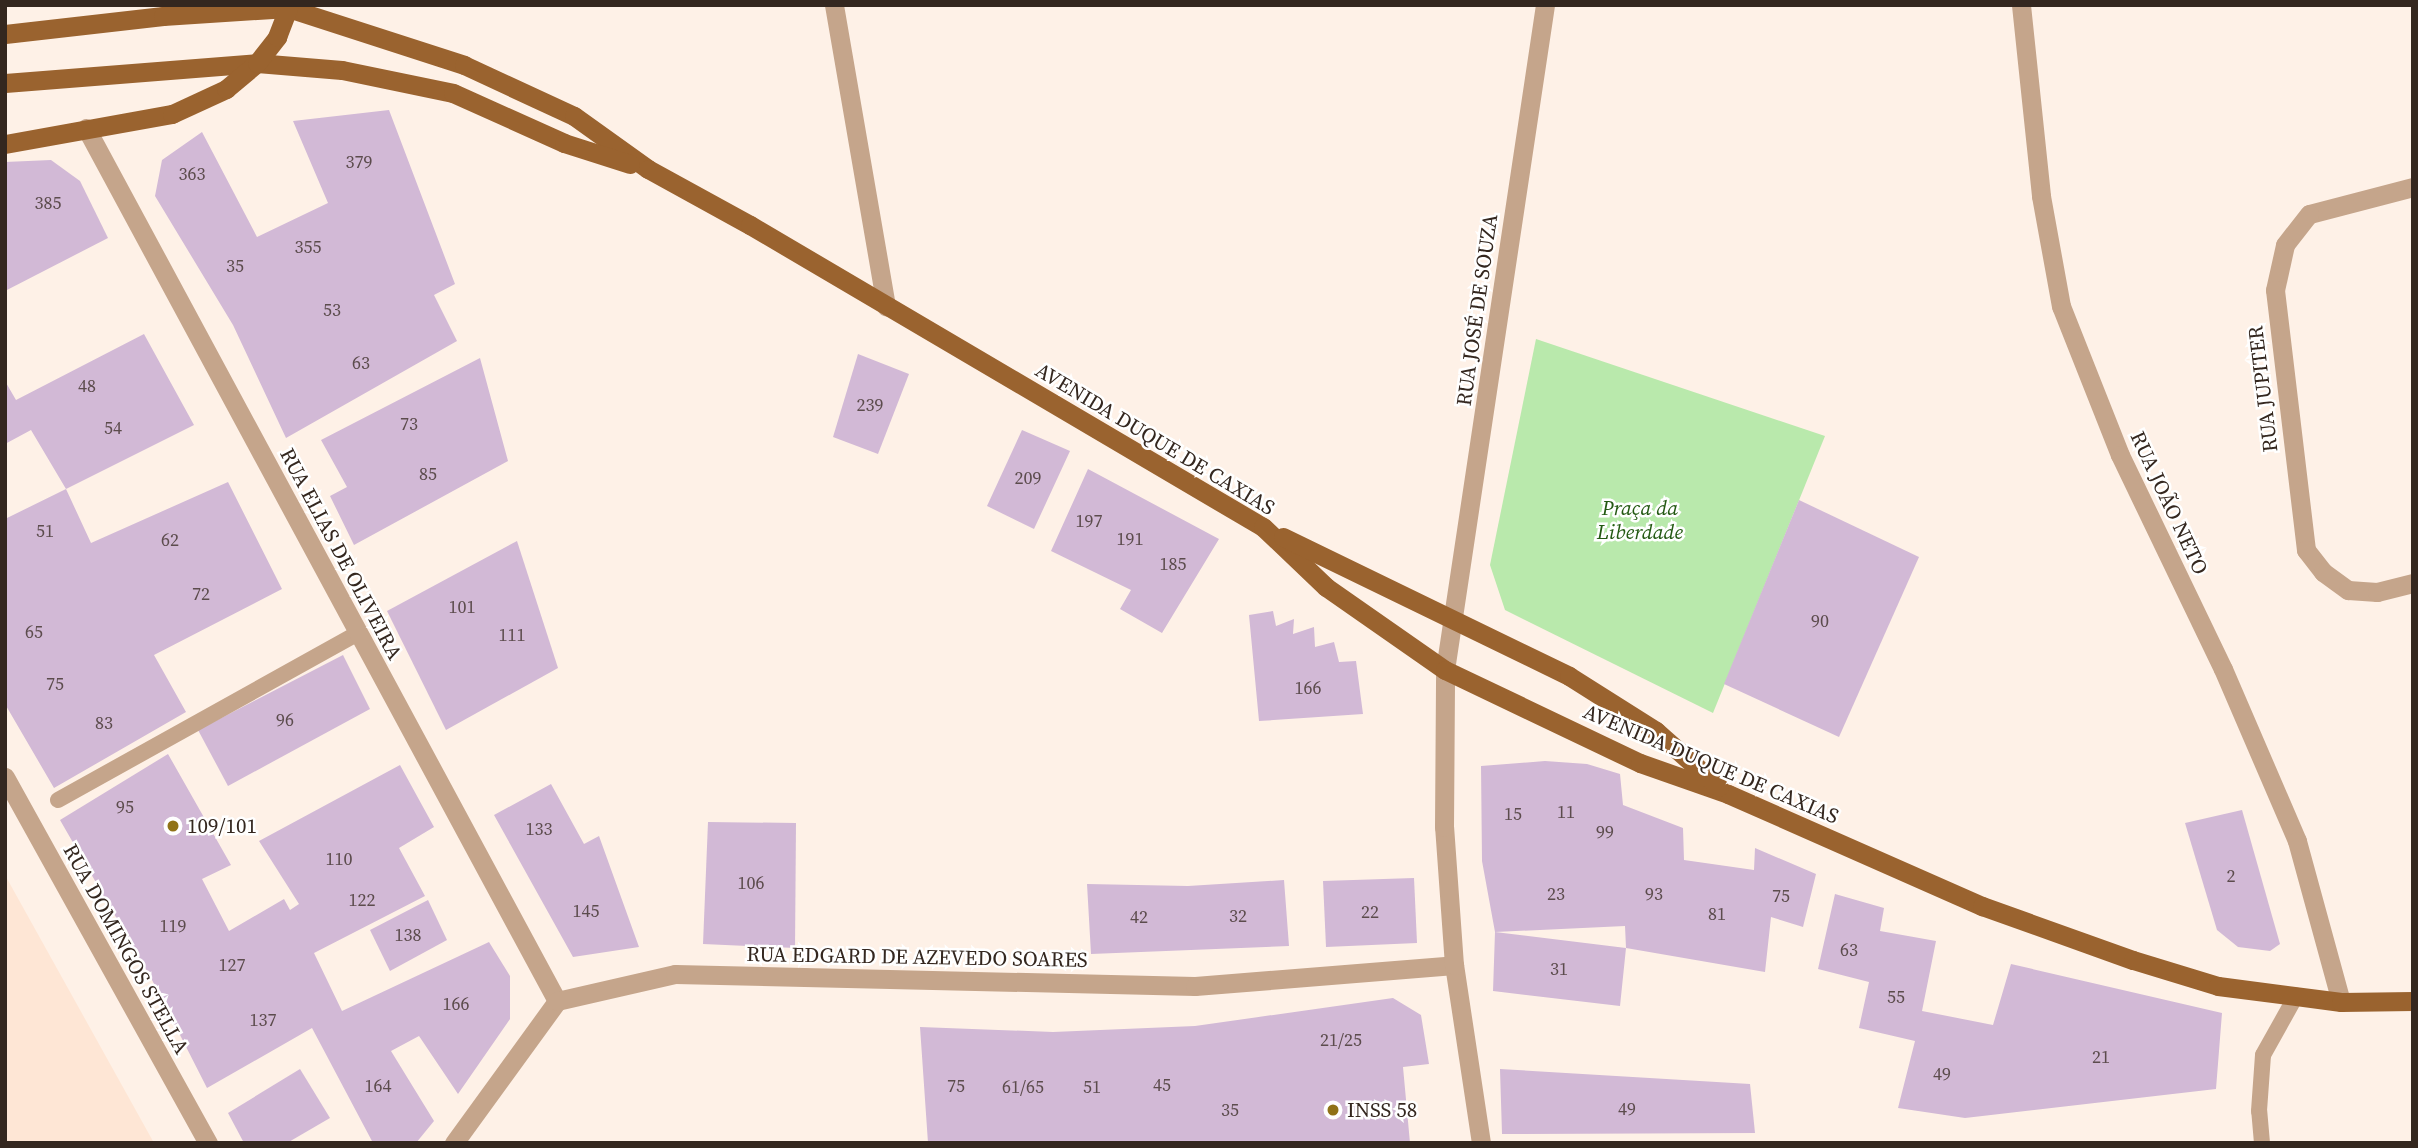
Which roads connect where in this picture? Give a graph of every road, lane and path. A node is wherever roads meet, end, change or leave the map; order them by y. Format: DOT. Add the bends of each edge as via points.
graph roads {
  1 [pos="834,5"];
  2 [pos="1545,5"];
  3 [pos="2021,5"];
  4 [pos="288,7"];
  5 [pos="5,34"];
  6 [pos="257,63"];
  7 [pos="5,83"];
  8 [pos="86,128"];
  9 [pos="5,144"];
  10 [pos="648,169"];
  11 [pos="2413,187"];
  12 [pos="886,307"];
  13 [pos="1263,527"];
  14 [pos="2413,583"];
  15 [pos="1454,621"];
  16 [pos="358,633"];
  17 [pos="1445,670"];
  18 [pos="5,777"];
  19 [pos="1728,794"];
  20 [pos="58,800"];
  21 [pos="1454,965"];
  22 [pos="2296,996"];
  23 [pos="557,1001"];
  24 [pos="2413,1001"];
  25 [pos="2342,1002"];
  26 [pos="208,1143"];
  27 [pos="454,1143"];
  28 [pos="1480,1143"];
  29 [pos="2262,1143"];
  1 -- 12 [label="street"];
  2 -- 15 [label="street, RUA JOSÉ DE SOUZA"];
  3 -- 25 [label="street, RUA JOÃO NETO" via="2041,196 2061,306 2120,455 2223,669 2297,841"];
  4 -- 5 [label="main road, AVENIDA DUQUE DE CAXIAS"];
  4 -- 6 [label="main road" via="277,37"];
  4 -- 10 [label="main road, AVENIDA DUQUE DE CAXIAS" via="464,65 574,116"];
  6 -- 7 [label="main road, AVENIDA DUQUE DE CAXIAS"];
  6 -- 8 [label="main road" via="226,89 172,114"];
  6 -- 10 [label="main road, AVENIDA DUQUE DE CAXIAS" via="342,70 453,93 564,144"];
  8 -- 9 [label="main road"];
  8 -- 16 [label="street, RUA ELIAS DE OLIVEIRA"];
  10 -- 12 [label="main road, AVENIDA DUQUE DE CAXIAS"];
  11 -- 14 [label="street, RUA JUPITER" via="2309,214 2285,244 2275,290 2306,550 2323,572 2348,590 2377,592"];
  12 -- 13 [label="main road, AVENIDA DUQUE DE CAXIAS"];
  13 -- 15 [label="main road"];
  13 -- 17 [label="main road, AVENIDA DUQUE DE CAXIAS" via="1326,587"];
  15 -- 17 [label="street, RUA JOSÉ DE SOUZA"];
  15 -- 19 [label="main road" via="1504,641 1580,683 1656,732"];
  16 -- 20 [label="lane"];
  16 -- 23 [label="street, RUA ELIAS DE OLIVEIRA"];
  17 -- 19 [label="main road, AVENIDA DUQUE DE CAXIAS" via="1640,763"];
  17 -- 21 [label="street, RUA JOSÉ DE SOUZA" via="1444,827"];
  18 -- 26 [label="street, RUA DOMINGOS STELLA"];
  19 -- 22 [label="main road, AVENIDA DUQUE DE CAXIAS" via="1982,906 2133,960 2218,986"];
  21 -- 23 [label="street, RUA EDGARD DE AZEVEDO SOARES" via="1195,986 675,974"];
  21 -- 28 [label="street, RUA JOSÉ DE SOUZA"];
  22 -- 25 [label="main road, AVENIDA DUQUE DE CAXIAS"];
  22 -- 29 [label="lane" via="2263,1055"];
  23 -- 27 [label="street"];
  24 -- 25 [label="main road, AVENIDA DUQUE DE CAXIAS"];
}
